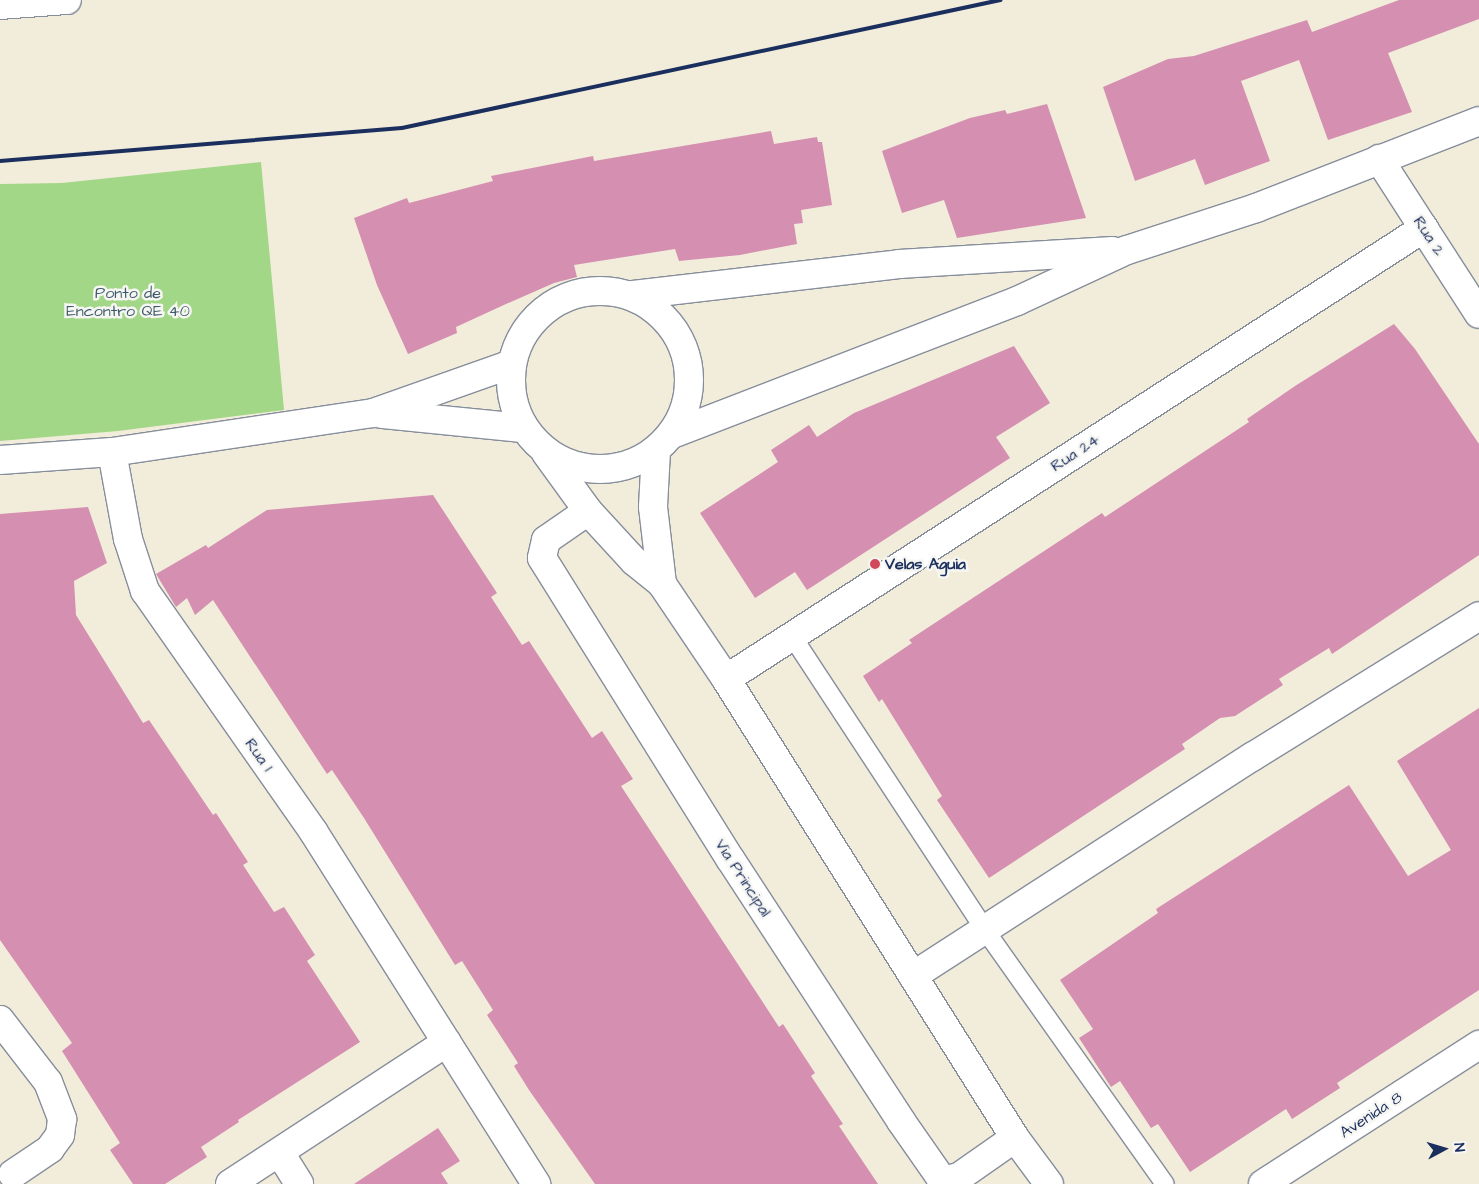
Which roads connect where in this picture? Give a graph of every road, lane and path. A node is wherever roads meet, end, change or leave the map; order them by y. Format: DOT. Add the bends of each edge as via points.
graph roads {
  1 [pos="67,0"];
  2 [pos="0,5"];
  3 [pos="1479,121"];
  4 [pos="1379,159"];
  5 [pos="1424,228"];
  6 [pos="1127,250"];
  7 [pos="633,295"];
  8 [pos="1479,314"];
  9 [pos="511,364"];
  10 [pos="374,413"];
  11 [pos="523,428"];
  12 [pos="666,442"];
  13 [pos="112,452"];
  14 [pos="546,453"];
  15 [pos="0,460"];
  16 [pos="588,511"];
  17 [pos="662,584"];
  18 [pos="1479,616"];
  19 [pos="792,636"];
  20 [pos="726,679"];
  21 [pos="985,930"];
  22 [pos="913,976"];
  23 [pos="0,1020"];
  24 [pos="447,1042"];
  25 [pos="1479,1045"];
  26 [pos="1015,1138"];
  27 [pos="280,1153"];
  28 [pos="10,1170"];
  29 [pos="230,1184"];
  30 [pos="299,1184"];
  31 [pos="536,1184"];
  32 [pos="1049,1184"];
  33 [pos="1165,1184"];
  34 [pos="1263,1184"];
  1 -- 2 [label="street"];
  3 -- 4 [label="street"];
  4 -- 5 [label="street, Rua 2"];
  4 -- 6 [label="street" via="1256,208"];
  5 -- 8 [label="street, Rua 2"];
  5 -- 19 [label="street, Rua 24"];
  6 -- 7 [label="street" via="899,264"];
  6 -- 12 [label="street" via="1017,301"];
  7 -- 9 [label="street" via="608,290 575,293 546,308 523,333"];
  7 -- 12 [label="street" via="666,320 684,348 690,380 684,413"];
  9 -- 10 [label="street"];
  9 -- 11 [label="street" via="512,397"];
  10 -- 11 [label="street"];
  10 -- 13 [label="street"];
  11 -- 14 [label="street"];
  12 -- 14 [label="street" via="640,461 608,470 575,468"];
  12 -- 17 [label="street" via="653,507"];
  13 -- 15 [label="street"];
  13 -- 24 [label="street, Rua 1" via="128,539 145,591 313,831"];
  14 -- 16 [label="street"];
  16 -- 17 [label="street" via="634,560"];
  16 -- 26 [label="street, Via Principal" via="546,540 542,558 731,860 901,1121 940,1177 946,1180 959,1177"];
  17 -- 20 [label="street"];
  18 -- 21 [label="street" via="1252,757"];
  19 -- 20 [label="street, Rua 24"];
  19 -- 21 [label="lane"];
  20 -- 22 [label="street"];
  21 -- 22 [label="street"];
  21 -- 33 [label="lane"];
  22 -- 26 [label="street"];
  23 -- 28 [label="street" via="48,1082 62,1119 60,1135 50,1149"];
  24 -- 27 [label="street"];
  24 -- 31 [label="street, Rua 1"];
  25 -- 34 [label="street, Avenida 8"];
  26 -- 32 [label="street"];
  27 -- 29 [label="street"];
  27 -- 30 [label="street"];
}
